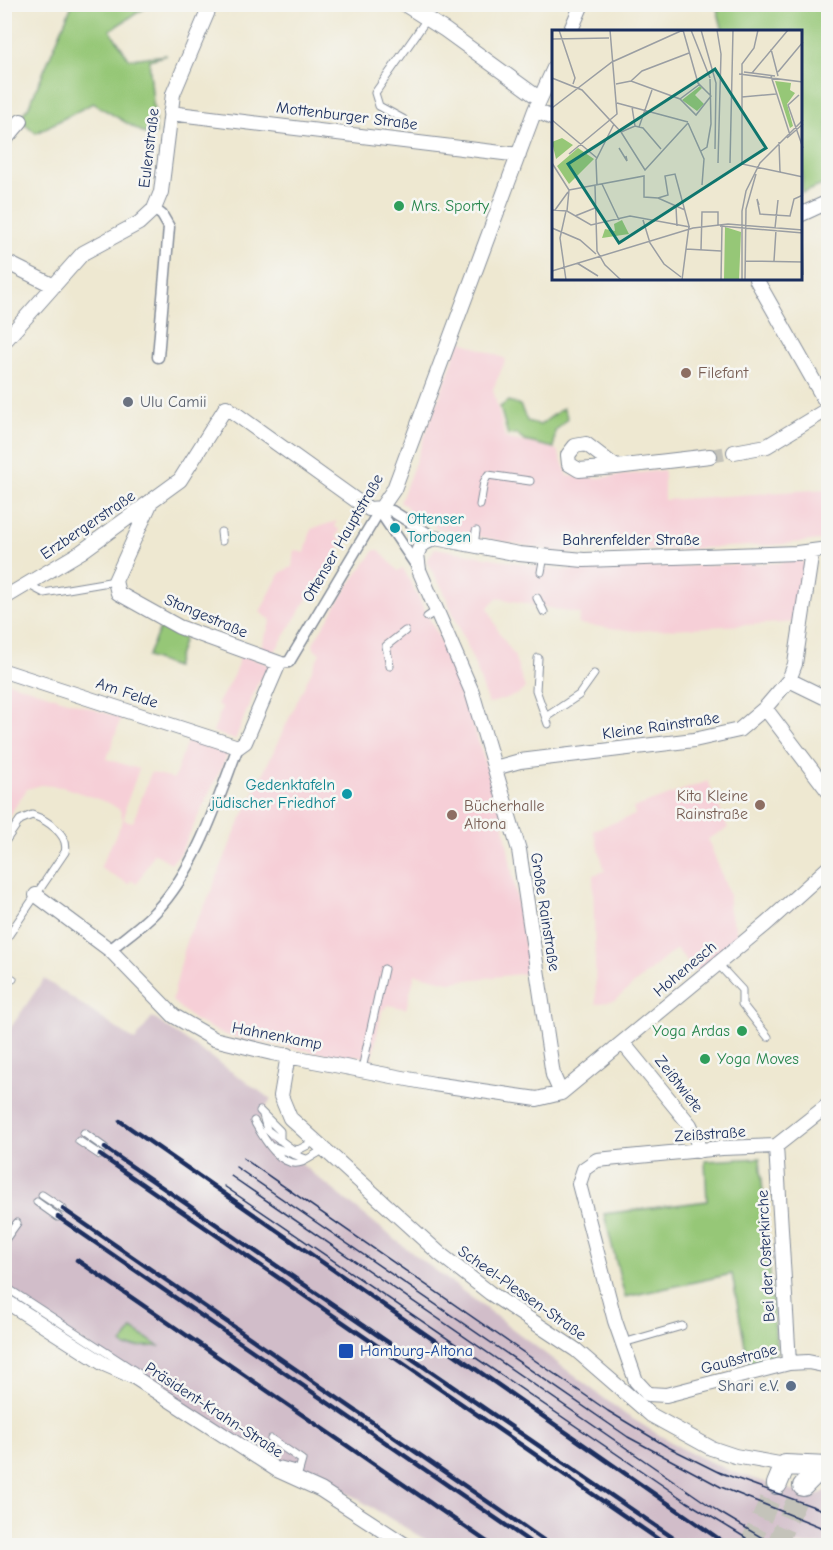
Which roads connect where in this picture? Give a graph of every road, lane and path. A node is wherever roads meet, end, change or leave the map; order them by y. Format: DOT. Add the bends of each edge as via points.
graph roads {
  1 [pos="211,4"];
  2 [pos="404,4"];
  3 [pos="582,4"];
  4 [pos="428,19"];
  5 [pos="571,30"];
  6 [pos="552,73"];
  7 [pos="538,105"];
  8 [pos="170,113"];
  9 [pos="552,117"];
  10 [pos="403,119"];
  11 [pos="21,121"];
  12 [pos="4,141"];
  13 [pos="519,154"];
  14 [pos="828,202"];
  15 [pos="154,209"];
  16 [pos="803,213"];
  17 [pos="4,261"];
  18 [pos="757,280"];
  19 [pos="54,286"];
  20 [pos="4,342"];
  21 [pos="158,357"];
  22 [pos="828,408"];
  23 [pos="734,452"];
  24 [pos="710,456"];
  25 [pos="616,467"];
  26 [pos="530,481"];
  27 [pos="150,504"];
  28 [pos="480,505"];
  29 [pos="381,508"];
  30 [pos="476,531"];
  31 [pos="221,532"];
  32 [pos="435,538"];
  33 [pos="222,541"];
  34 [pos="474,545"];
  35 [pos="828,549"];
  36 [pos="812,551"];
  37 [pos="544,556"];
  38 [pos="419,570"];
  39 [pos="541,572"];
  40 [pos="115,581"];
  41 [pos="27,584"];
  42 [pos="4,598"];
  43 [pos="537,598"];
  44 [pos="544,612"];
  45 [pos="405,631"];
  46 [pos="538,658"];
  47 [pos="279,663"];
  48 [pos="390,666"];
  49 [pos="4,671"];
  50 [pos="594,674"];
  51 [pos="789,680"];
  52 [pos="828,699"];
  53 [pos="765,708"];
  54 [pos="238,747"];
  55 [pos="495,768"];
  56 [pos="828,791"];
  57 [pos="4,843"];
  58 [pos="828,868"];
  59 [pos="36,895"];
  60 [pos="4,942"];
  61 [pos="111,950"];
  62 [pos="717,963"];
  63 [pos="384,969"];
  64 [pos="13,979"];
  65 [pos="4,983"];
  66 [pos="768,1037"];
  67 [pos="623,1043"];
  68 [pos="288,1055"];
  69 [pos="362,1069"];
  70 [pos="561,1094"];
  71 [pos="828,1105"];
  72 [pos="261,1113"];
  73 [pos="254,1121"];
  74 [pos="84,1133"];
  75 [pos="79,1141"];
  76 [pos="319,1146"];
  77 [pos="776,1146"];
  78 [pos="105,1148"];
  79 [pos="698,1151"];
  80 [pos="100,1155"];
  81 [pos="42,1195"];
  82 [pos="37,1202"];
  83 [pos="63,1209"];
  84 [pos="58,1217"];
  85 [pos="17,1223"];
  86 [pos="4,1241"];
  87 [pos="4,1286"];
  88 [pos="4,1300"];
  89 [pos="682,1326"];
  90 [pos="623,1343"];
  91 [pos="789,1363"];
  92 [pos="828,1366"];
  93 [pos="271,1439"];
  94 [pos="785,1465"];
  95 [pos="828,1468"];
  96 [pos="298,1475"];
  97 [pos="777,1484"];
  98 [pos="407,1545"];
  1 -- 8 [label="street, Eulenstraße" via="178,80"];
  2 -- 4 [label="street"];
  3 -- 5 [label="street"];
  4 -- 7 [label="street"];
  4 -- 10 [label="lane" via="375,93 380,106"];
  6 -- 7 [label="street, Ottenser Hauptstraße"];
  7 -- 9 [label="street"];
  7 -- 13 [label="street, Ottenser Hauptstraße"];
  8 -- 13 [label="street, Mottenburger Straße"];
  8 -- 15 [label="street, Eulenstraße" via="161,192"];
  11 -- 12 [label="street"];
  13 -- 29 [label="street, Ottenser Hauptstraße" via="394,489"];
  14 -- 16 [label="street"];
  15 -- 19 [label="street, Eulenstraße" via="139,223 92,246"];
  15 -- 21 [label="street" via="169,227"];
  17 -- 19 [label="street"];
  18 -- 22 [label="street"];
  19 -- 20 [label="street, Eulenstraße"];
  22 -- 23 [label="street" via="767,446"];
  24 -- 25 [label="street"];
  26 -- 28 [label="lane" via="488,475"];
  27 -- 29 [label="street, Bahrenfelder Straße" via="180,480 226,407 357,501 369,508"];
  27 -- 40 [label="street, Erzbergerstraße"];
  27 -- 41 [label="street, Erzbergerstraße"];
  29 -- 32 [label="street, Bahrenfelder Straße"];
  29 -- 38 [label="street, Große Rainstraße"];
  29 -- 47 [label="street, Ottenser Hauptstraße" via="288,662"];
  30 -- 34 [label="lane"];
  31 -- 33 [label="lane"];
  32 -- 34 [label="street, Bahrenfelder Straße"];
  32 -- 38 [label="street, Große Rainstraße" via="421,545 417,554"];
  34 -- 37 [label="street, Bahrenfelder Straße"];
  35 -- 36 [label="street, Bahrenfelder Straße"];
  36 -- 37 [label="street, Bahrenfelder Straße" via="584,560"];
  36 -- 51 [label="street, Kleine Rainstraße"];
  37 -- 39 [label="lane"];
  38 -- 55 [label="street, Große Rainstraße" via="432,614 472,692"];
  40 -- 41 [label="lane" via="44,593"];
  40 -- 47 [label="street, Stangestraße" via="118,593 179,627"];
  41 -- 42 [label="street, Erzbergerstraße"];
  43 -- 44 [label="lane"];
  45 -- 48 [label="lane" via="386,646"];
  46 -- 50 [label="lane" via="536,690 547,720 579,695"];
  47 -- 54 [label="street, Ottenser Hauptstraße" via="245,742"];
  49 -- 54 [label="street, Am Felde"];
  51 -- 52 [label="street"];
  51 -- 53 [label="street, Kleine Rainstraße"];
  53 -- 55 [label="street, Kleine Rainstraße" via="739,730 720,736 553,751"];
  53 -- 56 [label="street"];
  54 -- 61 [label="street, Ottenser Hauptstraße" via="190,861 156,910"];
  55 -- 70 [label="street, Große Rainstraße" via="521,860 553,1075"];
  57 -- 59 [label="lane" via="20,820 32,815 66,840 65,852"];
  58 -- 62 [label="street, Hohenesch"];
  59 -- 60 [label="lane"];
  59 -- 61 [label="street, Hahnenkamp"];
  61 -- 68 [label="street, Hahnenkamp" via="166,1009 190,1028 222,1041"];
  62 -- 66 [label="lane" via="742,990 742,1004"];
  62 -- 67 [label="street, Hohenesch"];
  63 -- 69 [label="lane"];
  64 -- 65 [label="lane"];
  67 -- 70 [label="street, Hohenesch"];
  67 -- 79 [label="street, Zeißtwiete" via="690,1125"];
  68 -- 69 [label="street, Hahnenkamp"];
  68 -- 76 [label="street, Scheel-Plessen-Straße" via="282,1104 295,1125"];
  69 -- 70 [label="street, Hahnenkamp" via="537,1099"];
  71 -- 77 [label="street"];
  72 -- 76 [label="lane" via="280,1131 280,1140 298,1150"];
  73 -- 76 [label="lane" via="263,1139 286,1160 300,1162"];
  74 -- 78 [label="lane"];
  75 -- 80 [label="lane"];
  76 -- 94 [label="street, Scheel-Plessen-Straße" via="440,1254 490,1293 576,1350 651,1414 698,1442 729,1454"];
  77 -- 79 [label="street, Zeißstraße"];
  77 -- 91 [label="street, Bei der Osterkirche"];
  79 -- 90 [label="street, Zeißstraße" via="597,1160 584,1169 580,1178"];
  81 -- 83 [label="lane"];
  82 -- 84 [label="lane"];
  85 -- 86 [label="lane"];
  87 -- 96 [label="lane"];
  88 -- 96 [label="street, Präsident-Krahn-Straße" via="104,1364 134,1377 277,1470"];
  89 -- 90 [label="lane"];
  90 -- 91 [label="street, Gaußstraße" via="638,1386 658,1396"];
  91 -- 92 [label="street, Gaußstraße"];
  93 -- 96 [label="lane" via="302,1460"];
  94 -- 95 [label="main road"];
  94 -- 95 [label="main road" via="800,1474 803,1486"];
  94 -- 97 [label="main road"];
  96 -- 98 [label="street, Präsident-Krahn-Straße"];
}
